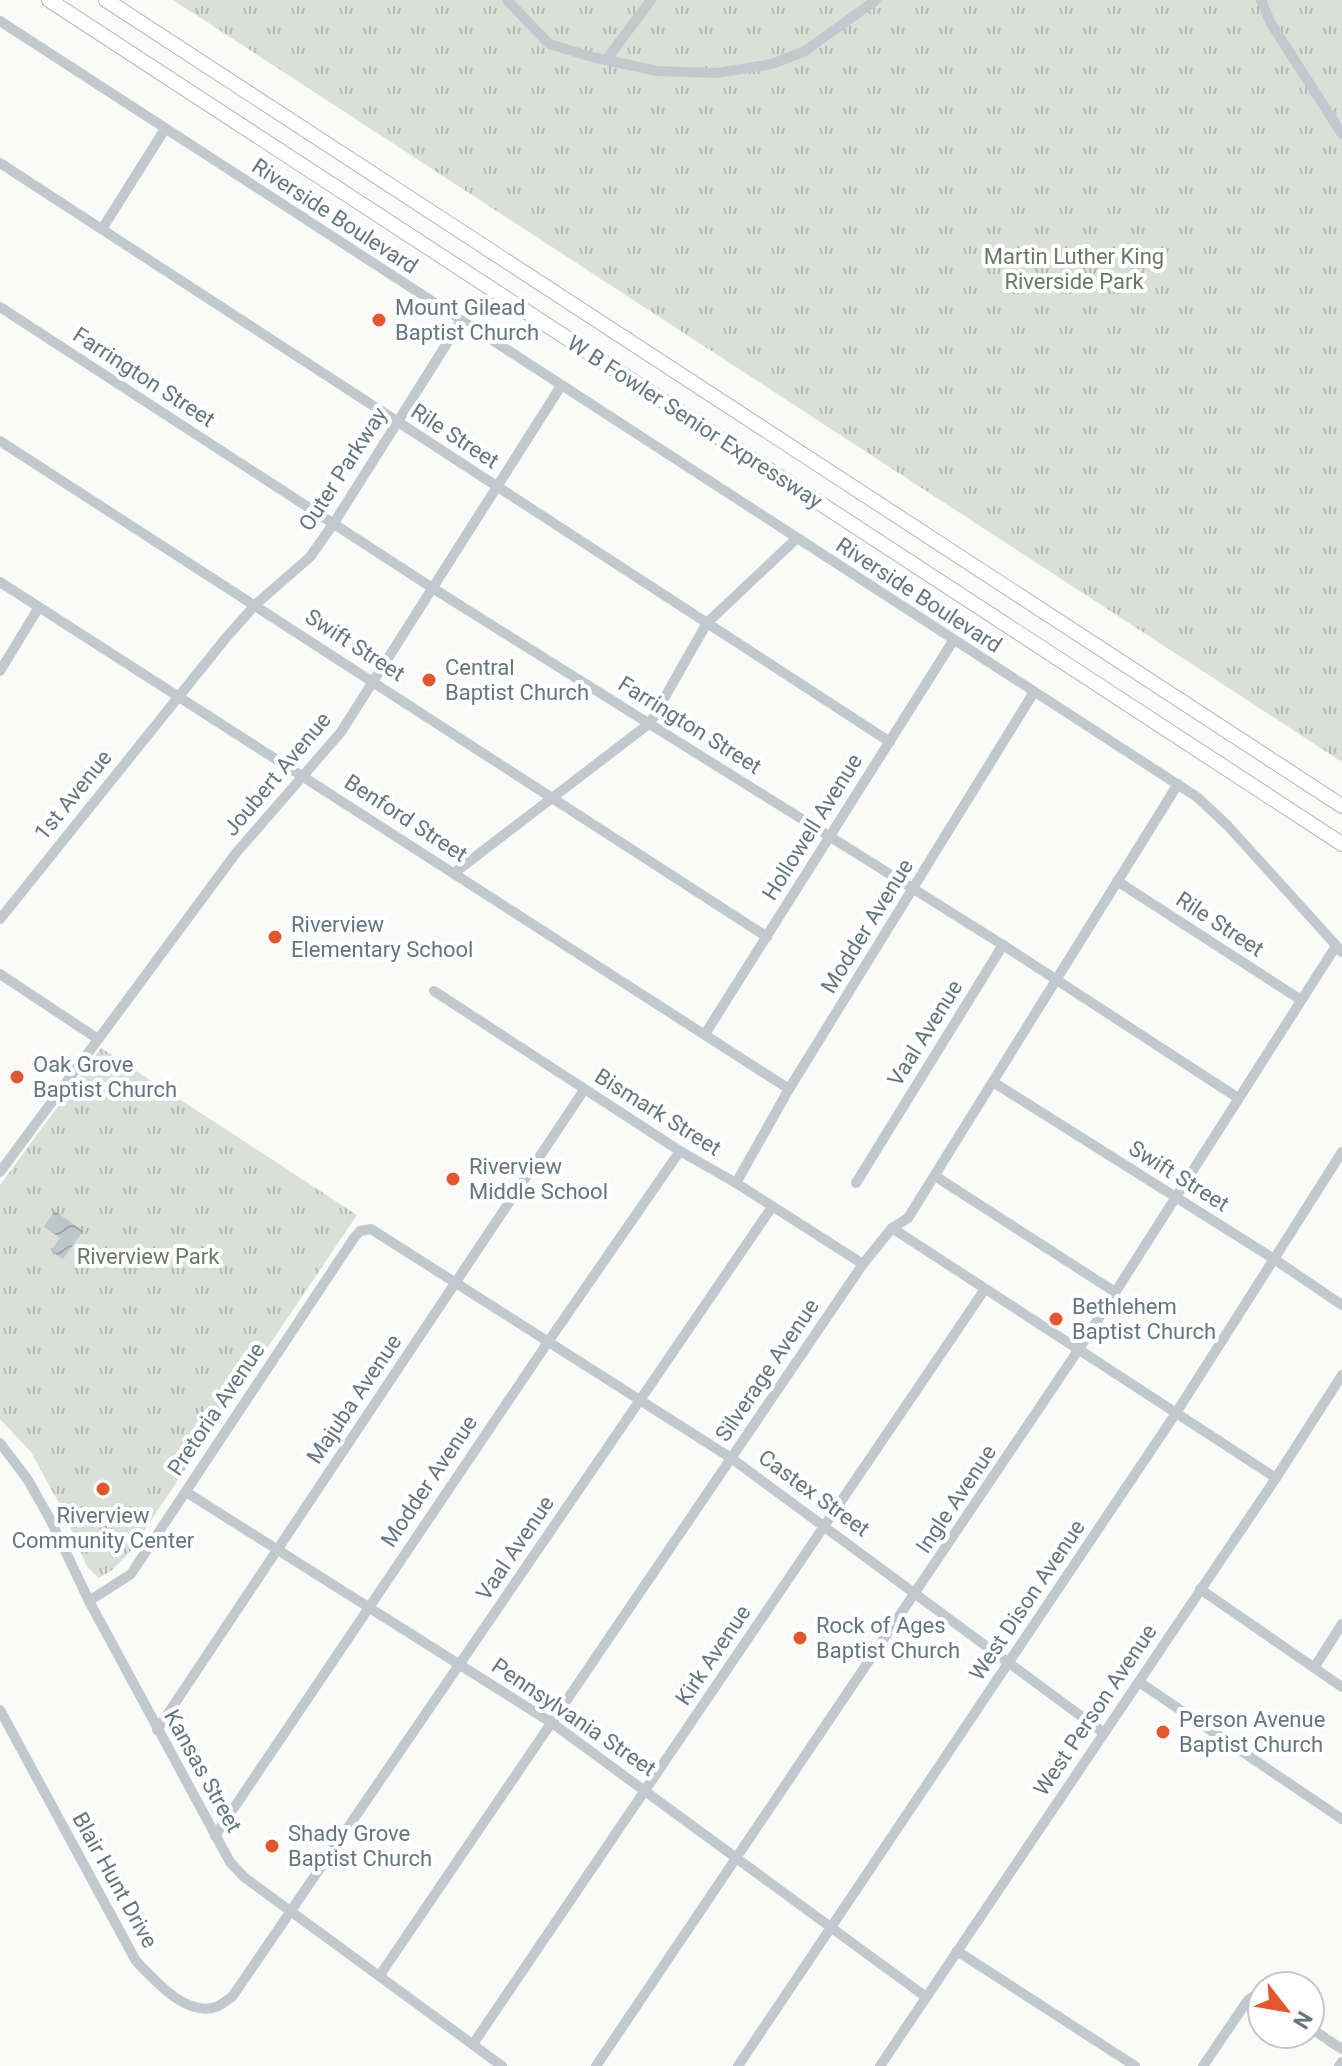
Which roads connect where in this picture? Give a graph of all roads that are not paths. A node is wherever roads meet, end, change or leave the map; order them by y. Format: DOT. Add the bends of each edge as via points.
graph roads {
  1 [pos="49,0"];
  2 [pos="106,0"];
  3 [pos="507,0"];
  4 [pos="651,0"];
  5 [pos="876,0"];
  6 [pos="1261,0"];
  7 [pos="0,21"];
  8 [pos="606,60"];
  9 [pos="165,129"];
  10 [pos="1342,134"];
  11 [pos="0,163"];
  12 [pos="102,229"];
  13 [pos="0,307"];
  14 [pos="461,321"];
  15 [pos="561,386"];
  16 [pos="398,422"];
  17 [pos="0,441"];
  18 [pos="497,487"];
  19 [pos="334,523"];
  20 [pos="796,539"];
  21 [pos="0,582"];
  22 [pos="434,589"];
  23 [pos="255,605"];
  24 [pos="39,607"];
  25 [pos="707,623"];
  26 [pos="953,641"];
  27 [pos="0,671"];
  28 [pos="375,682"];
  29 [pos="1034,692"];
  30 [pos="178,697"];
  31 [pos="650,723"];
  32 [pos="890,742"];
  33 [pos="304,775"];
  34 [pos="1178,784"];
  35 [pos="553,797"];
  36 [pos="1342,806"];
  37 [pos="829,837"];
  38 [pos="1342,844"];
  39 [pos="454,873"];
  40 [pos="1117,881"];
  41 [pos="914,889"];
  42 [pos="0,919"];
  43 [pos="767,937"];
  44 [pos="1003,945"];
  45 [pos="1339,949"];
  46 [pos="0,974"];
  47 [pos="1057,979"];
  48 [pos="434,991"];
  49 [pos="1301,1000"];
  50 [pos="705,1034"];
  51 [pos="98,1039"];
  52 [pos="993,1082"];
  53 [pos="789,1089"];
  54 [pos="584,1090"];
  55 [pos="1238,1098"];
  56 [pos="680,1151"];
  57 [pos="1342,1152"];
  58 [pos="0,1172"];
  59 [pos="935,1176"];
  60 [pos="736,1183"];
  61 [pos="856,1183"];
  62 [pos="1175,1198"];
  63 [pos="772,1207"];
  64 [pos="892,1228"];
  65 [pos="367,1229"];
  66 [pos="1274,1259"];
  67 [pos="863,1264"];
  68 [pos="457,1284"];
  69 [pos="985,1289"];
  70 [pos="1115,1292"];
  71 [pos="1342,1305"];
  72 [pos="548,1342"];
  73 [pos="1079,1349"];
  74 [pos="1342,1375"];
  75 [pos="639,1399"];
  76 [pos="1176,1413"];
  77 [pos="0,1443"];
  78 [pos="731,1458"];
  79 [pos="1276,1478"];
  80 [pos="186,1492"];
  81 [pos="825,1525"];
  82 [pos="277,1549"];
  83 [pos="1200,1589"];
  84 [pos="916,1593"];
  85 [pos="89,1601"];
  86 [pos="369,1606"];
  87 [pos="1342,1624"];
  88 [pos="1009,1663"];
  89 [pos="460,1664"];
  90 [pos="1314,1668"];
  91 [pos="1139,1682"];
  92 [pos="1342,1687"];
  93 [pos="0,1710"];
  94 [pos="552,1723"];
  95 [pos="157,1730"];
  96 [pos="1104,1733"];
  97 [pos="646,1790"];
  98 [pos="1342,1819"];
  99 [pos="215,1836"];
  100 [pos="738,1858"];
  101 [pos="292,1912"];
  102 [pos="831,1927"];
  103 [pos="957,1951"];
  104 [pos="380,1975"];
  105 [pos="926,1997"];
  106 [pos="1246,2003"];
  107 [pos="473,2044"];
  108 [pos="502,2066"];
  109 [pos="596,2066"];
  110 [pos="738,2066"];
  111 [pos="880,2066"];
  112 [pos="1135,2066"];
  113 [pos="1203,2066"];
  1 -- 38 [label="highway, W B Fowler Senior Expressway"];
  2 -- 36 [label="highway, W B Fowler Senior Expressway"];
  3 -- 8 [label="street" via="549,44"];
  4 -- 8 [label="street"];
  5 -- 8 [label="street" via="805,51 772,64 717,73 657,71"];
  6 -- 10 [label="street"];
  7 -- 9 [label="street, Riverside Boulevard"];
  9 -- 12 [label="street"];
  9 -- 14 [label="street, Riverside Boulevard"];
  11 -- 12 [label="street, Rile Street"];
  12 -- 16 [label="street, Rile Street"];
  13 -- 19 [label="street, Farrington Street"];
  14 -- 15 [label="street, Riverside Boulevard"];
  14 -- 16 [label="street, Outer Parkway"];
  15 -- 18 [label="street, Joubert Avenue"];
  15 -- 20 [label="street, Riverside Boulevard"];
  16 -- 18 [label="street, Rile Street"];
  16 -- 19 [label="street, Outer Parkway"];
  17 -- 23 [label="street, Swift Street"];
  18 -- 22 [label="street, Joubert Avenue"];
  18 -- 25 [label="street, Rile Street"];
  19 -- 22 [label="street, Farrington Street"];
  19 -- 23 [label="street, Outer Parkway" via="310,557"];
  20 -- 25 [label="street"];
  20 -- 26 [label="street, Riverside Boulevard"];
  21 -- 24 [label="street, Benford Street"];
  22 -- 28 [label="street, Joubert Avenue"];
  22 -- 31 [label="street, Farrington Street"];
  23 -- 28 [label="street, Swift Street"];
  23 -- 30 [label="street, Outer Parkway"];
  24 -- 27 [label="street"];
  24 -- 30 [label="street, Benford Street"];
  25 -- 31 [label="street"];
  25 -- 32 [label="street, Rile Street"];
  26 -- 29 [label="street, Riverside Boulevard"];
  26 -- 32 [label="street, Hollowell Avenue"];
  28 -- 33 [label="street, Joubert Avenue"];
  28 -- 35 [label="street, Swift Street"];
  29 -- 34 [label="street, Riverside Boulevard"];
  29 -- 41 [label="street, Modder Avenue"];
  30 -- 33 [label="street, Benford Street"];
  30 -- 42 [label="street, 1st Avenue"];
  31 -- 35 [label="street"];
  31 -- 37 [label="street, Farrington Street"];
  32 -- 37 [label="street, Hollowell Avenue"];
  33 -- 39 [label="street, Benford Street"];
  33 -- 51 [label="street, Joubert Avenue" via="236,853"];
  34 -- 40 [label="street, Silverage Avenue"];
  34 -- 45 [label="street, Riverside Boulevard" via="1219,816"];
  35 -- 39 [label="street"];
  35 -- 43 [label="street, Swift Street"];
  37 -- 41 [label="street, Farrington Street"];
  37 -- 43 [label="street, Hollowell Avenue"];
  39 -- 50 [label="street, Benford Street"];
  40 -- 47 [label="street, Silverage Avenue"];
  40 -- 49 [label="street, Rile Street"];
  41 -- 44 [label="street, Farrington Street"];
  41 -- 53 [label="street, Modder Avenue"];
  43 -- 50 [label="street, Hollowell Avenue"];
  44 -- 47 [label="street, Farrington Street"];
  44 -- 61 [label="street, Vaal Avenue"];
  45 -- 49 [label="street, Ingle Avenue"];
  46 -- 51 [label="street"];
  47 -- 52 [label="street, Silverage Avenue"];
  47 -- 55 [label="street, Farrington Street"];
  48 -- 54 [label="street, Bismark Street"];
  49 -- 55 [label="street, Ingle Avenue"];
  50 -- 53 [label="street, Benford Street"];
  51 -- 58 [label="street, Joubert Avenue"];
  52 -- 59 [label="street, Silverage Avenue"];
  52 -- 62 [label="street, Swift Street"];
  53 -- 60 [label="street, Modder Avenue"];
  54 -- 56 [label="street, Bismark Street"];
  54 -- 68 [label="street, Majuba Avenue"];
  55 -- 62 [label="street, Ingle Avenue"];
  56 -- 60 [label="street, Bismark Street"];
  56 -- 72 [label="street, Modder Avenue"];
  57 -- 66 [label="street, West Dison Avenue"];
  59 -- 64 [label="street, Silverage Avenue" via="908,1218"];
  59 -- 70 [label="street"];
  60 -- 63 [label="street, Bismark Street"];
  62 -- 66 [label="street, Swift Street"];
  62 -- 70 [label="street, Ingle Avenue"];
  63 -- 67 [label="street, Bismark Street"];
  63 -- 75 [label="street, Vaal Avenue"];
  64 -- 67 [label="street, Silverage Avenue"];
  64 -- 69 [label="street"];
  65 -- 68 [label="street, Castex Street"];
  65 -- 80 [label="street, Pretoria Avenue" via="354,1238"];
  66 -- 71 [label="street, Swift Street"];
  66 -- 76 [label="street, West Dison Avenue"];
  67 -- 78 [label="street, Silverage Avenue"];
  68 -- 72 [label="street, Castex Street"];
  68 -- 82 [label="street, Majuba Avenue"];
  69 -- 73 [label="street"];
  69 -- 81 [label="street, Kirk Avenue"];
  70 -- 73 [label="street, Ingle Avenue"];
  72 -- 75 [label="street, Castex Street"];
  72 -- 86 [label="street, Modder Avenue"];
  73 -- 76 [label="street"];
  73 -- 84 [label="street, Ingle Avenue"];
  74 -- 79 [label="street, West Person Avenue"];
  75 -- 78 [label="street, Castex Street"];
  75 -- 89 [label="street, Vaal Avenue"];
  76 -- 79 [label="street"];
  76 -- 88 [label="street, West Dison Avenue"];
  77 -- 85 [label="street, Kansas Street" via="28,1480"];
  78 -- 81 [label="street, Castex Street"];
  78 -- 94 [label="street, Silverage Avenue"];
  79 -- 83 [label="street, West Person Avenue"];
  80 -- 82 [label="street, Pennsylvania Street"];
  80 -- 85 [label="street, Pretoria Avenue" via="131,1574"];
  81 -- 84 [label="street, Castex Street"];
  81 -- 97 [label="street, Kirk Avenue"];
  82 -- 86 [label="street, Pennsylvania Street"];
  82 -- 95 [label="street, Majuba Avenue"];
  83 -- 90 [label="street"];
  83 -- 91 [label="street, West Person Avenue"];
  84 -- 88 [label="street, Castex Street"];
  84 -- 100 [label="street, Ingle Avenue"];
  85 -- 95 [label="street, Kansas Street"];
  86 -- 89 [label="street, Pennsylvania Street"];
  86 -- 99 [label="street, Modder Avenue"];
  87 -- 90 [label="street"];
  88 -- 96 [label="street, Castex Street"];
  88 -- 102 [label="street, West Dison Avenue"];
  89 -- 94 [label="street, Pennsylvania Street"];
  89 -- 101 [label="street, Vaal Avenue"];
  90 -- 92 [label="street"];
  91 -- 96 [label="street, West Person Avenue"];
  91 -- 98 [label="street"];
  93 -- 101 [label="street, Blair Hunt Drive" via="136,1961 166,1992 194,2007 214,2007 232,1997"];
  94 -- 97 [label="street, Pennsylvania Street"];
  94 -- 104 [label="street, Silverage Avenue"];
  95 -- 99 [label="street, Kansas Street"];
  96 -- 103 [label="street, West Person Avenue"];
  97 -- 100 [label="street, Pennsylvania Street"];
  97 -- 107 [label="street, Kirk Avenue"];
  99 -- 101 [label="street, Kansas Street" via="244,1877"];
  100 -- 102 [label="street, Pennsylvania Street"];
  100 -- 109 [label="street, Ingle Avenue"];
  101 -- 104 [label="street, Kansas Street"];
  102 -- 105 [label="street, Pennsylvania Street"];
  102 -- 110 [label="street, West Dison Avenue"];
  103 -- 105 [label="street, West Person Avenue"];
  103 -- 112 [label="street"];
  104 -- 107 [label="street, Kansas Street"];
  105 -- 111 [label="street, West Person Avenue"];
  106 -- 113 [label="street"];
  107 -- 108 [label="street, Kansas Street"];
}
